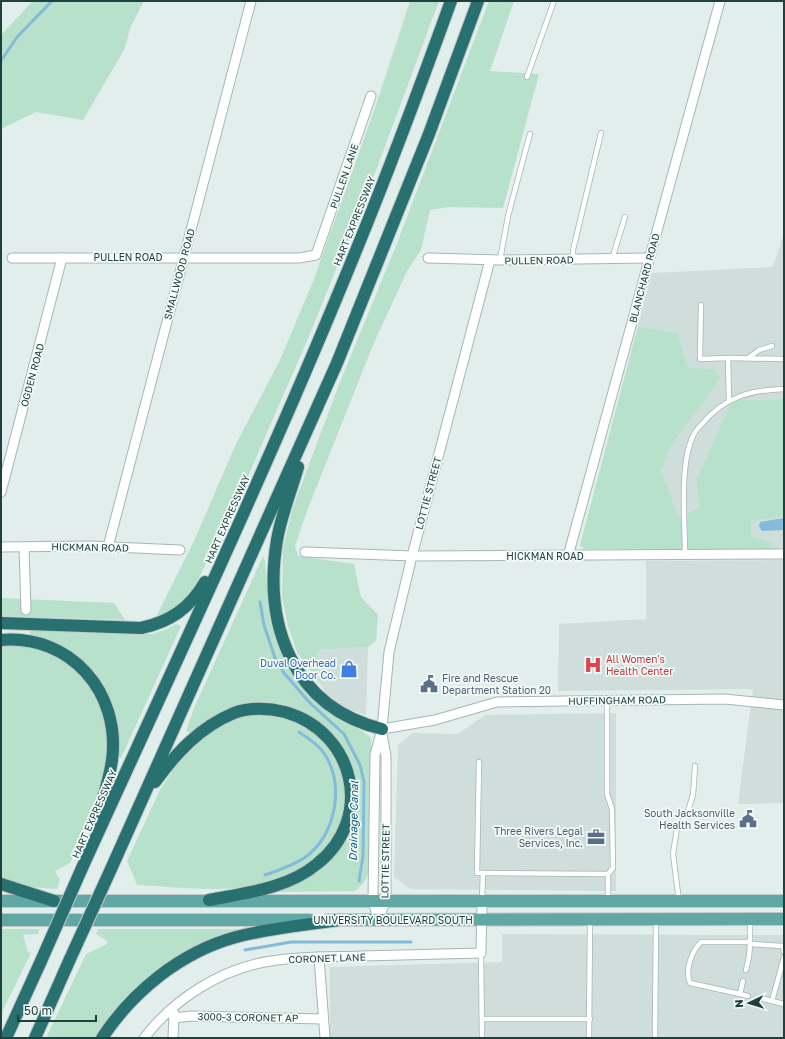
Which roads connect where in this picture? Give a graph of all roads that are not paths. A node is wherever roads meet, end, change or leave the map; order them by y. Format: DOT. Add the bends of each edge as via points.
graph roads {
  1 [pos="251,1"];
  2 [pos="451,1"];
  3 [pos="478,1"];
  4 [pos="554,1"];
  5 [pos="720,1"];
  6 [pos="527,77"];
  7 [pos="371,96"];
  8 [pos="601,133"];
  9 [pos="530,134"];
  10 [pos="625,217"];
  11 [pos="316,255"];
  12 [pos="183,257"];
  13 [pos="12,258"];
  14 [pos="62,258"];
  15 [pos="428,258"];
  16 [pos="650,258"];
  17 [pos="573,259"];
  18 [pos="612,259"];
  19 [pos="490,260"];
  20 [pos="500,260"];
  21 [pos="701,305"];
  22 [pos="772,346"];
  23 [pos="728,358"];
  24 [pos="748,358"];
  25 [pos="784,359"];
  26 [pos="784,389"];
  27 [pos="729,400"];
  28 [pos="315,413"];
  29 [pos="1,492"];
  30 [pos="234,533"];
  31 [pos="1,547"];
  32 [pos="24,547"];
  33 [pos="108,547"];
  34 [pos="180,550"];
  35 [pos="305,552"];
  36 [pos="784,554"];
  37 [pos="685,555"];
  38 [pos="412,556"];
  39 [pos="568,556"];
  40 [pos="26,610"];
  41 [pos="1,623"];
  42 [pos="1,640"];
  43 [pos="607,700"];
  44 [pos="784,705"];
  45 [pos="382,729"];
  46 [pos="479,762"];
  47 [pos="695,766"];
  48 [pos="140,804"];
  49 [pos="82,868"];
  50 [pos="483,873"];
  51 [pos="608,874"];
  52 [pos="1,884"];
  53 [pos="209,900"];
  54 [pos="373,900"];
  55 [pos="386,900"];
  56 [pos="482,900"];
  57 [pos="1,901"];
  58 [pos="54,901"];
  59 [pos="608,901"];
  60 [pos="679,901"];
  61 [pos="784,901"];
  62 [pos="482,919"];
  63 [pos="590,919"];
  64 [pos="656,919"];
  65 [pos="750,919"];
  66 [pos="784,919"];
  67 [pos="1,920"];
  68 [pos="339,920"];
  69 [pos="378,920"];
  70 [pos="750,943"];
  71 [pos="784,952"];
  72 [pos="481,953"];
  73 [pos="320,957"];
  74 [pos="784,957"];
  75 [pos="746,970"];
  76 [pos="743,981"];
  77 [pos="740,994"];
  78 [pos="748,996"];
  79 [pos="764,999"];
  80 [pos="772,1001"];
  81 [pos="784,1004"];
  82 [pos="173,1008"];
  83 [pos="174,1018"];
  84 [pos="323,1019"];
  85 [pos="482,1019"];
  86 [pos="590,1019"];
  87 [pos="6,1038"];
  88 [pos="35,1038"];
  89 [pos="102,1038"];
  90 [pos="144,1038"];
  91 [pos="173,1038"];
  92 [pos="325,1038"];
  93 [pos="482,1038"];
  94 [pos="590,1038"];
  95 [pos="655,1038"];
  1 -- 12 [label="street, SMALLWOOD ROAD"];
  2 -- 30 [label="highway, HART EXPRESSWAY" via="354,257"];
  3 -- 28 [label="highway" via="377,267"];
  4 -- 6 [label="lane"];
  5 -- 16 [label="street, BLANCHARD ROAD"];
  7 -- 11 [label="street, PULLEN LANE"];
  8 -- 17 [label="lane"];
  9 -- 20 [label="lane" via="508,216"];
  10 -- 18 [label="lane"];
  11 -- 12 [label="street, PULLEN ROAD" via="299,258"];
  12 -- 14 [label="street, PULLEN ROAD"];
  12 -- 33 [label="street, SMALLWOOD ROAD"];
  13 -- 14 [label="street, PULLEN ROAD"];
  14 -- 29 [label="street, OGDEN ROAD"];
  15 -- 19 [label="street, PULLEN ROAD"];
  16 -- 18 [label="street, PULLEN ROAD"];
  16 -- 39 [label="street, BLANCHARD ROAD"];
  17 -- 18 [label="street, PULLEN ROAD"];
  17 -- 20 [label="street, PULLEN ROAD"];
  19 -- 20 [label="street, PULLEN ROAD"];
  19 -- 38 [label="street, LOTTIE STREET"];
  21 -- 23 [label="lane" via="700,359"];
  22 -- 24 [label="lane" via="759,350"];
  23 -- 24 [label="lane"];
  23 -- 27 [label="lane"];
  24 -- 25 [label="lane"];
  26 -- 27 [label="lane"];
  27 -- 37 [label="lane" via="709,416 694,434 690,445 684,480"];
  28 -- 45 [label="highway" via="277,539 274,586 278,628 294,665 314,693 351,719"];
  28 -- 48 [label="highway"];
  30 -- 41 [label="highway" via="193,600 169,620 141,628"];
  30 -- 49 [label="highway, HART EXPRESSWAY"];
  31 -- 32 [label="street, HICKMAN ROAD"];
  32 -- 33 [label="street, HICKMAN ROAD"];
  32 -- 40 [label="street"];
  33 -- 34 [label="street, HICKMAN ROAD"];
  35 -- 38 [label="street, HICKMAN ROAD"];
  36 -- 37 [label="street, HICKMAN ROAD"];
  37 -- 39 [label="street, HICKMAN ROAD"];
  38 -- 39 [label="street, HICKMAN ROAD"];
  38 -- 45 [label="street, LOTTIE STREET" via="389,652"];
  42 -- 49 [label="highway" via="17,639 41,643 66,654 84,670 107,705 112,731 112,759 108,782"];
  43 -- 44 [label="street, HUFFINGHAM ROAD" via="726,699"];
  43 -- 45 [label="street, HUFFINGHAM ROAD" via="497,702 435,720"];
  43 -- 51 [label="lane" via="607,794 612,809 613,868"];
  45 -- 54 [label="street, LOTTIE STREET" via="375,755"];
  45 -- 55 [label="street, LOTTIE STREET" via="386,756"];
  46 -- 50 [label="lane" via="477,873"];
  47 -- 60 [label="lane" via="693,795 686,817 677,828 674,854"];
  48 -- 53 [label="highway" via="183,748 215,722 236,712 276,710 298,716 318,727 331,740 342,757 349,776 351,795 341,836 330,853 316,865 280,884"];
  48 -- 88 [label="highway, bridge"];
  49 -- 87 [label="highway, HART EXPRESSWAY, bridge"];
  50 -- 51 [label="lane"];
  50 -- 56 [label="lane"];
  51 -- 59 [label="lane"];
  52 -- 58 [label="highway"];
  53 -- 54 [label="main road, UNIVERSITY BOULEVARD SOUTH"];
  53 -- 58 [label="main road, UNIVERSITY BOULEVARD SOUTH"];
  54 -- 55 [label="main road, UNIVERSITY BOULEVARD SOUTH"];
  54 -- 69 [label="street, LOTTIE STREET"];
  55 -- 56 [label="main road, UNIVERSITY BOULEVARD SOUTH"];
  55 -- 69 [label="street, LOTTIE STREET"];
  56 -- 59 [label="main road, UNIVERSITY BOULEVARD SOUTH"];
  56 -- 62 [label="street"];
  57 -- 58 [label="main road, UNIVERSITY BOULEVARD SOUTH"];
  59 -- 60 [label="main road, UNIVERSITY BOULEVARD SOUTH"];
  60 -- 61 [label="main road, UNIVERSITY BOULEVARD SOUTH"];
  62 -- 63 [label="main road, UNIVERSITY BOULEVARD SOUTH"];
  62 -- 69 [label="main road, UNIVERSITY BOULEVARD SOUTH"];
  62 -- 72 [label="street"];
  63 -- 64 [label="main road, UNIVERSITY BOULEVARD SOUTH"];
  63 -- 86 [label="lane"];
  64 -- 65 [label="main road, UNIVERSITY BOULEVARD SOUTH"];
  64 -- 95 [label="lane"];
  65 -- 66 [label="main road, UNIVERSITY BOULEVARD SOUTH"];
  65 -- 70 [label="lane"];
  67 -- 68 [label="main road, UNIVERSITY BOULEVARD SOUTH"];
  68 -- 69 [label="main road, UNIVERSITY BOULEVARD SOUTH"];
  68 -- 89 [label="highway" via="237,937 215,944 168,969 147,986 122,1011"];
  70 -- 71 [label="lane" via="783,946"];
  70 -- 75 [label="lane"];
  70 -- 77 [label="lane" via="701,942 693,950 688,977 690,983"];
  72 -- 73 [label="street, CORONET LANE"];
  72 -- 85 [label="lane"];
  73 -- 82 [label="street, CORONET LANE" via="254,964 211,982"];
  73 -- 84 [label="street"];
  74 -- 80 [label="lane"];
  76 -- 77 [label="lane"];
  77 -- 78 [label="lane"];
  79 -- 80 [label="lane"];
  80 -- 81 [label="lane"];
  82 -- 83 [label="street"];
  82 -- 90 [label="street, CORONET LANE"];
  83 -- 84 [label="street, 3000-3 CORONET AP" via="191,1016"];
  83 -- 91 [label="street"];
  84 -- 92 [label="street"];
  85 -- 86 [label="lane"];
  85 -- 93 [label="lane"];
  86 -- 94 [label="lane"];
}
